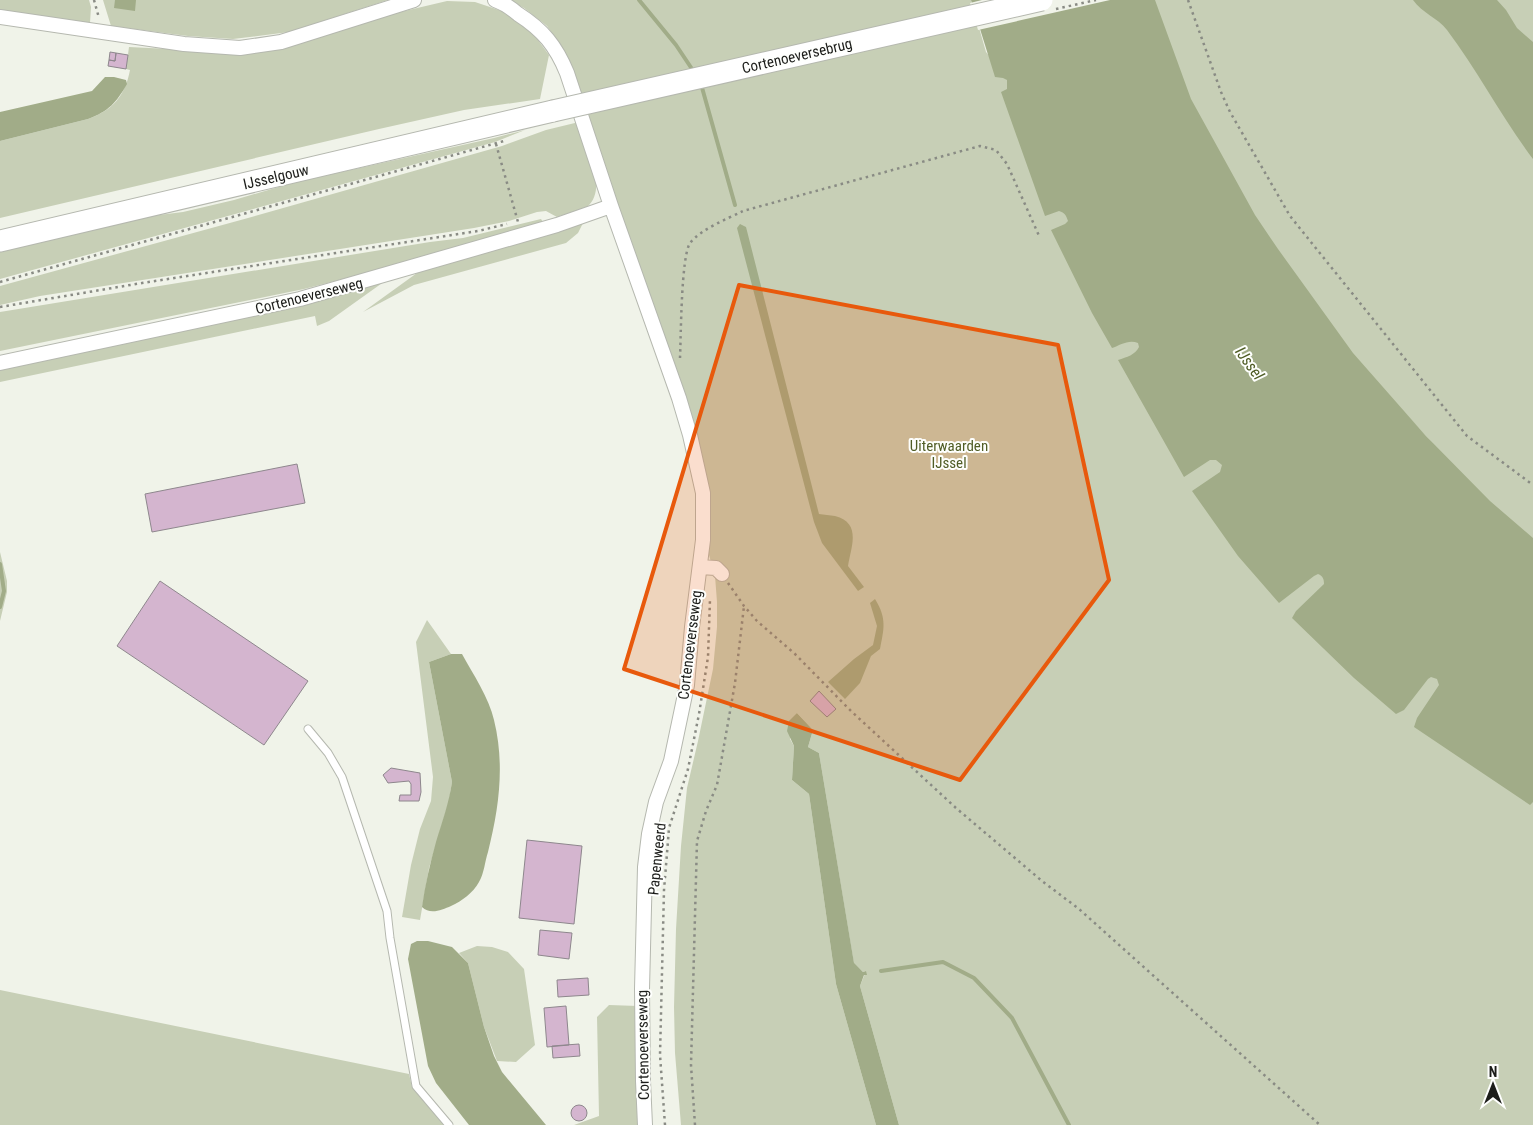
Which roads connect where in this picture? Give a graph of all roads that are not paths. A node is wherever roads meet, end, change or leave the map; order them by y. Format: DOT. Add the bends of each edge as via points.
graph roads {
  1 [pos="414,0"];
  2 [pos="495,0"];
  3 [pos="1042,0"];
  4 [pos="0,17"];
  5 [pos="553,112"];
  6 [pos="611,206"];
  7 [pos="0,241"];
  8 [pos="0,364"];
  9 [pos="700,567"];
  10 [pos="722,574"];
  11 [pos="308,729"];
  12 [pos="449,1125"];
  13 [pos="645,1125"];
  1 -- 4 [label="street" via="302,36 240,48 184,44"];
  2 -- 6 [label="street, Cortenoeverseweg" via="534,24 560,55"];
  3 -- 5 [label="main road, Cortenoeversebrug, bridge"];
  5 -- 7 [label="main road, IJsselgouw"];
  6 -- 8 [label="street, Cortenoeverseweg" via="531,233 300,299"];
  6 -- 9 [label="street, Cortenoeverseweg" via="690,435 703,493"];
  9 -- 10 [label="street" via="716,568"];
  9 -- 13 [label="street, Cortenoeverseweg" via="688,685 671,761 656,802 649,834 642,989"];
  11 -- 12 [label="lane" via="342,777 384,903 416,1086"];
}
